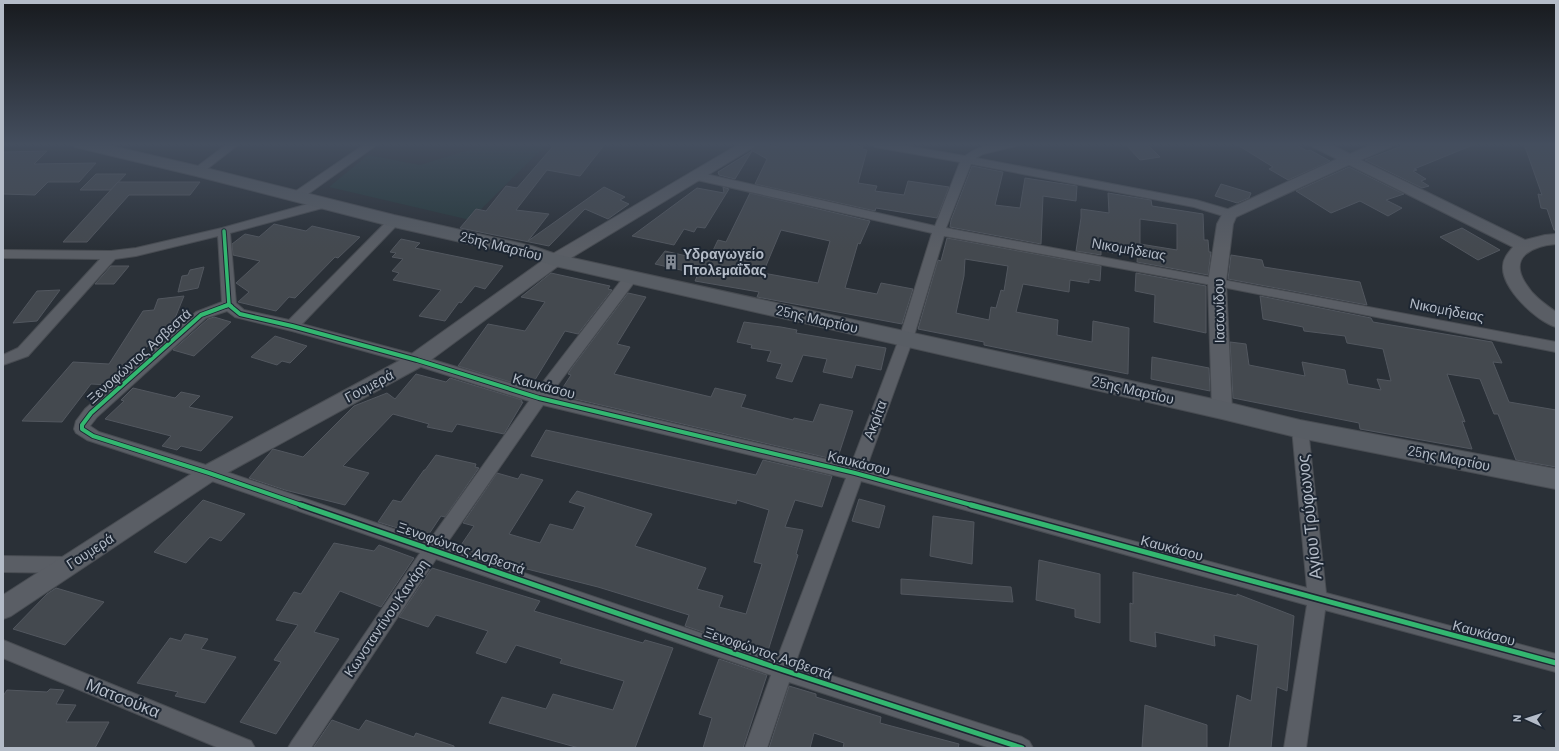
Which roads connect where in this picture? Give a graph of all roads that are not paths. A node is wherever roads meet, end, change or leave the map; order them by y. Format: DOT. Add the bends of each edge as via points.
graph roads {
  1 [pos="230,179"];
  2 [pos="321,179"];
  3 [pos="692,179"];
  4 [pos="711,179"];
  5 [pos="959,179"];
  6 [pos="1066,179"];
  7 [pos="1306,179"];
  8 [pos="1387,179"];
  9 [pos="297,196"];
  10 [pos="326,203"];
  11 [pos="1230,214"];
  12 [pos="394,221"];
  13 [pos="939,230"];
  14 [pos="224,231"];
  15 [pos="1556,239"];
  16 [pos="1523,246"];
  17 [pos="3,254"];
  18 [pos="111,255"];
  19 [pos="555,260"];
  20 [pos="631,277"];
  21 [pos="1217,282"];
  22 [pos="229,305"];
  23 [pos="1556,321"];
  24 [pos="292,326"];
  25 [pos="906,339"];
  26 [pos="1556,348"];
  27 [pos="3,360"];
  28 [pos="418,360"];
  29 [pos="539,398"];
  30 [pos="1222,410"];
  31 [pos="1300,429"];
  32 [pos="209,473"];
  33 [pos="856,473"];
  34 [pos="1556,479"];
  35 [pos="432,550"];
  36 [pos="3,564"];
  37 [pos="69,565"];
  38 [pos="1317,600"];
  39 [pos="3,608"];
  40 [pos="3,649"];
  41 [pos="1556,663"];
  42 [pos="783,670"];
  43 [pos="244,748"];
  44 [pos="299,748"];
  45 [pos="756,748"];
  46 [pos="1022,748"];
  47 [pos="1295,748"];
  1 -- 9 [label="main road, 25ης Μαρτίου"];
  2 -- 9 [label="street"];
  3 -- 19 [label="street, Γουμερά"];
  4 -- 13 [label="street, Νικομήδειας"];
  5 -- 13 [label="street, Ακρίτα"];
  6 -- 11 [label="street" via="1196,204"];
  7 -- 11 [label="street"];
  8 -- 16 [label="street"];
  9 -- 10 [label="main road, 25ης Μαρτίου"];
  10 -- 12 [label="main road, 25ης Μαρτίου"];
  10 -- 14 [label="street"];
  11 -- 21 [label="street, Ιασωνίδου" via="1225,224"];
  12 -- 19 [label="main road, 25ης Μαρτίου" via="532,252"];
  12 -- 24 [label="street"];
  13 -- 21 [label="street, Νικομήδειας"];
  13 -- 25 [label="street, Ακρίτα"];
  14 -- 18 [label="street" via="136,252"];
  14 -- 22 [label="street"];
  15 -- 16 [label="street"];
  16 -- 23 [label="street" via="1513,257 1511,269 1518,287 1537,307"];
  17 -- 18 [label="street"];
  18 -- 27 [label="street" via="23,352"];
  19 -- 20 [label="main road, 25ης Μαρτίου"];
  19 -- 28 [label="street, Γουμερά"];
  20 -- 25 [label="main road, 25ης Μαρτίου"];
  20 -- 29 [label="street, Κωνσταντίνου Κανάρη"];
  21 -- 26 [label="street, Νικομήδειας"];
  21 -- 30 [label="street, Ιασωνίδου"];
  22 -- 24 [label="street, Καυκάσου" via="240,314"];
  22 -- 32 [label="street, Ξενοφώντος Ασβεστά" via="201,315 91,413 82,425 82,429 93,436"];
  24 -- 28 [label="street, Καυκάσου"];
  25 -- 30 [label="main road, 25ης Μαρτίου"];
  25 -- 33 [label="street, Ακρίτα"];
  28 -- 29 [label="street, Καυκάσου"];
  28 -- 32 [label="street, Γουμερά"];
  29 -- 33 [label="street, Καυκάσου"];
  29 -- 35 [label="street, Κωνσταντίνου Κανάρη"];
  30 -- 31 [label="main road, 25ης Μαρτίου"];
  31 -- 34 [label="main road, 25ης Μαρτίου"];
  31 -- 38 [label="street, Αγίου Τρύφωνος"];
  32 -- 35 [label="street, Ξενοφώντος Ασβεστά"];
  32 -- 37 [label="street, Γουμερά"];
  33 -- 38 [label="street, Καυκάσου"];
  33 -- 42 [label="street, Ακρίτα"];
  35 -- 42 [label="street, Ξενοφώντος Ασβεστά"];
  35 -- 44 [label="street, Κωνσταντίνου Κανάρη"];
  36 -- 37 [label="street"];
  37 -- 39 [label="street, Γουμερά"];
  38 -- 41 [label="street, Καυκάσου"];
  38 -- 47 [label="street, Αγίου Τρύφωνος"];
  40 -- 43 [label="street, Ματσούκα"];
  42 -- 45 [label="street, Ακρίτα"];
  42 -- 46 [label="street, Ξενοφώντος Ασβεστά"];
}
